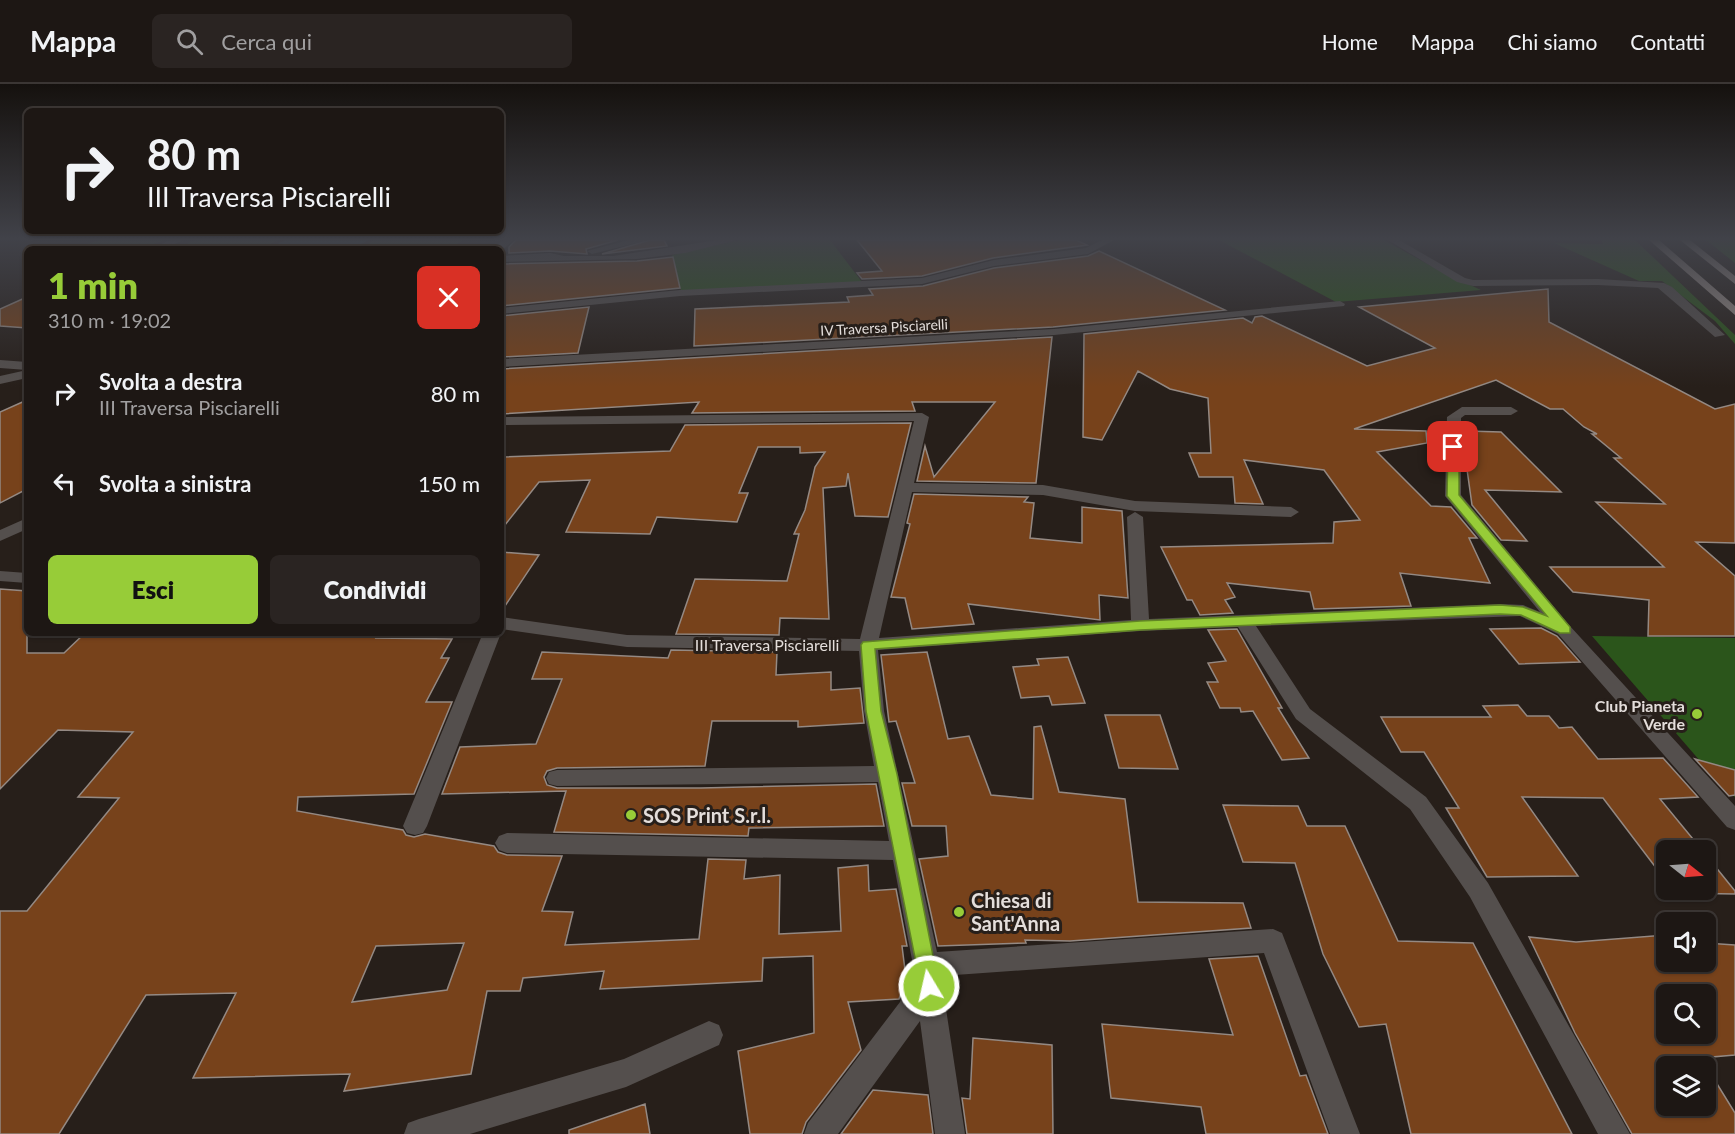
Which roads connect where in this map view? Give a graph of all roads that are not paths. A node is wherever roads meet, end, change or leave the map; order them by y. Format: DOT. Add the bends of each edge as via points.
graph roads {
  1 [pos="761,289"];
  2 [pos="1668,289"];
  3 [pos="1709,289"];
  4 [pos="1340,304"];
  5 [pos="504,311"];
  6 [pos="1735,312"];
  7 [pos="1719,335"];
  8 [pos="504,363"];
  9 [pos="0,364"];
  10 [pos="24,366"];
  11 [pos="24,375"];
  12 [pos="0,380"];
  13 [pos="1510,411"];
  14 [pos="504,421"];
  15 [pos="905,487"];
  16 [pos="1291,512"];
  17 [pos="1135,517"];
  18 [pos="24,524"];
  19 [pos="0,536"];
  20 [pos="0,576"];
  21 [pos="24,578"];
  22 [pos="1244,621"];
  23 [pos="504,623"];
  24 [pos="1140,625"];
  25 [pos="1565,630"];
  26 [pos="491,636"];
  27 [pos="868,645"];
  28 [pos="889,774"];
  29 [pos="557,778"];
  30 [pos="1735,821"];
  31 [pos="415,826"];
  32 [pos="507,843"];
  33 [pos="902,851"];
  34 [pos="926,965"];
  35 [pos="709,1035"];
  36 [pos="419,1134"];
  37 [pos="819,1134"];
  38 [pos="950,1134"];
  39 [pos="1345,1134"];
  40 [pos="1615,1134"];
  1 -- 5 [label="street"];
  2 -- 7 [label="street"];
  3 -- 6 [label="highway"];
  4 -- 8 [label="street, IV Traversa Pisciarelli" via="1054,332"];
  9 -- 10 [label="street"];
  11 -- 12 [label="street"];
  13 -- 25 [label="street" via="1461,411 1454,417 1453,496"];
  14 -- 15 [label="street" via="921,417"];
  15 -- 16 [label="street" via="1043,490 1135,506"];
  15 -- 27 [label="street"];
  17 -- 24 [label="street"];
  18 -- 19 [label="street"];
  20 -- 21 [label="street"];
  22 -- 24 [label="street, III Traversa Pisciarelli"];
  22 -- 25 [label="street, III Traversa Pisciarelli" via="1500,609 1523,611"];
  22 -- 40 [label="street" via="1303,714 1418,803 1479,891"];
  23 -- 27 [label="street, III Traversa Pisciarelli" via="627,641"];
  24 -- 27 [label="street, III Traversa Pisciarelli"];
  25 -- 30 [label="street, III Traversa Pisciarelli"];
  26 -- 31 [label="street"];
  27 -- 28 [label="street" via="874,711"];
  28 -- 29 [label="street"];
  28 -- 33 [label="street"];
  32 -- 33 [label="street"];
  33 -- 34 [label="street"];
  34 -- 37 [label="street" via="912,1009"];
  34 -- 38 [label="street"];
  34 -- 39 [label="street" via="1273,941"];
  35 -- 36 [label="street" via="626,1073"];
}
